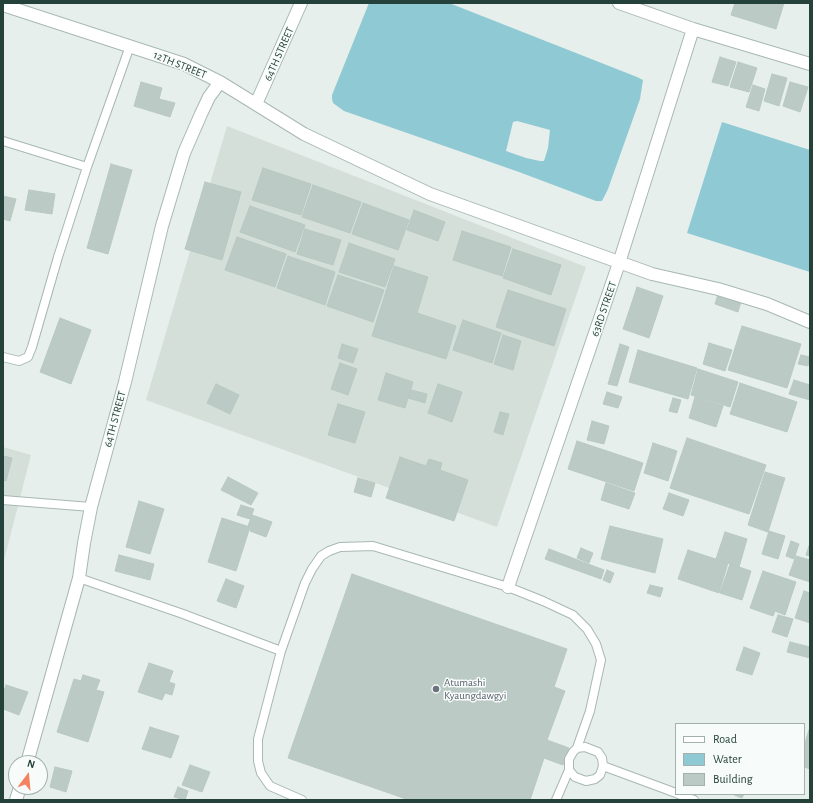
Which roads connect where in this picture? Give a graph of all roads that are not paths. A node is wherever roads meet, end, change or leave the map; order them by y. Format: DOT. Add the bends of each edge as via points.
graph roads {
  1 [pos="302,3"];
  2 [pos="619,3"];
  3 [pos="3,5"];
  4 [pos="693,29"];
  5 [pos="130,46"];
  6 [pos="810,64"];
  7 [pos="220,82"];
  8 [pos="256,104"];
  9 [pos="3,141"];
  10 [pos="87,167"];
  11 [pos="619,263"];
  12 [pos="810,322"];
  13 [pos="3,357"];
  14 [pos="3,500"];
  15 [pos="91,507"];
  16 [pos="79,578"];
  17 [pos="508,587"];
  18 [pos="281,651"];
  19 [pos="577,748"];
  20 [pos="28,755"];
  21 [pos="603,766"];
  22 [pos="570,770"];
  23 [pos="675,793"];
  24 [pos="680,795"];
  25 [pos="302,800"];
  26 [pos="556,800"];
  27 [pos="694,800"];
  1 -- 8 [label="street, 64TH STREET"];
  2 -- 4 [label="street"];
  3 -- 5 [label="street, 12TH STREET"];
  4 -- 6 [label="street"];
  4 -- 11 [label="street, 63RD STREET"];
  5 -- 7 [label="street, 12TH STREET" via="184,64"];
  5 -- 10 [label="lane"];
  7 -- 8 [label="street, 12TH STREET"];
  7 -- 15 [label="street, 64TH STREET" via="209,97 184,153 162,226 125,382"];
  8 -- 11 [label="street, 12TH STREET" via="304,134 430,194"];
  9 -- 10 [label="lane"];
  10 -- 13 [label="lane" via="28,357 19,361"];
  11 -- 12 [label="street, 12TH STREET" via="652,274 718,288"];
  11 -- 17 [label="street, 63RD STREET"];
  14 -- 15 [label="lane"];
  15 -- 16 [label="street, 64TH STREET"];
  16 -- 18 [label="lane"];
  16 -- 20 [label="street, 64TH STREET"];
  17 -- 18 [label="lane" via="373,546 340,547 321,556 312,569"];
  17 -- 19 [label="lane" via="573,615 587,629 596,644 602,660 590,710"];
  18 -- 25 [label="lane" via="258,739 258,761 261,773 270,786"];
  19 -- 21 [label="lane" via="585,747 598,752"];
  19 -- 22 [label="lane" via="569,759"];
  21 -- 22 [label="lane" via="600,775 586,781 575,777"];
  21 -- 23 [label="lane"];
  22 -- 26 [label="lane"];
  24 -- 27 [label="lane"];
}
